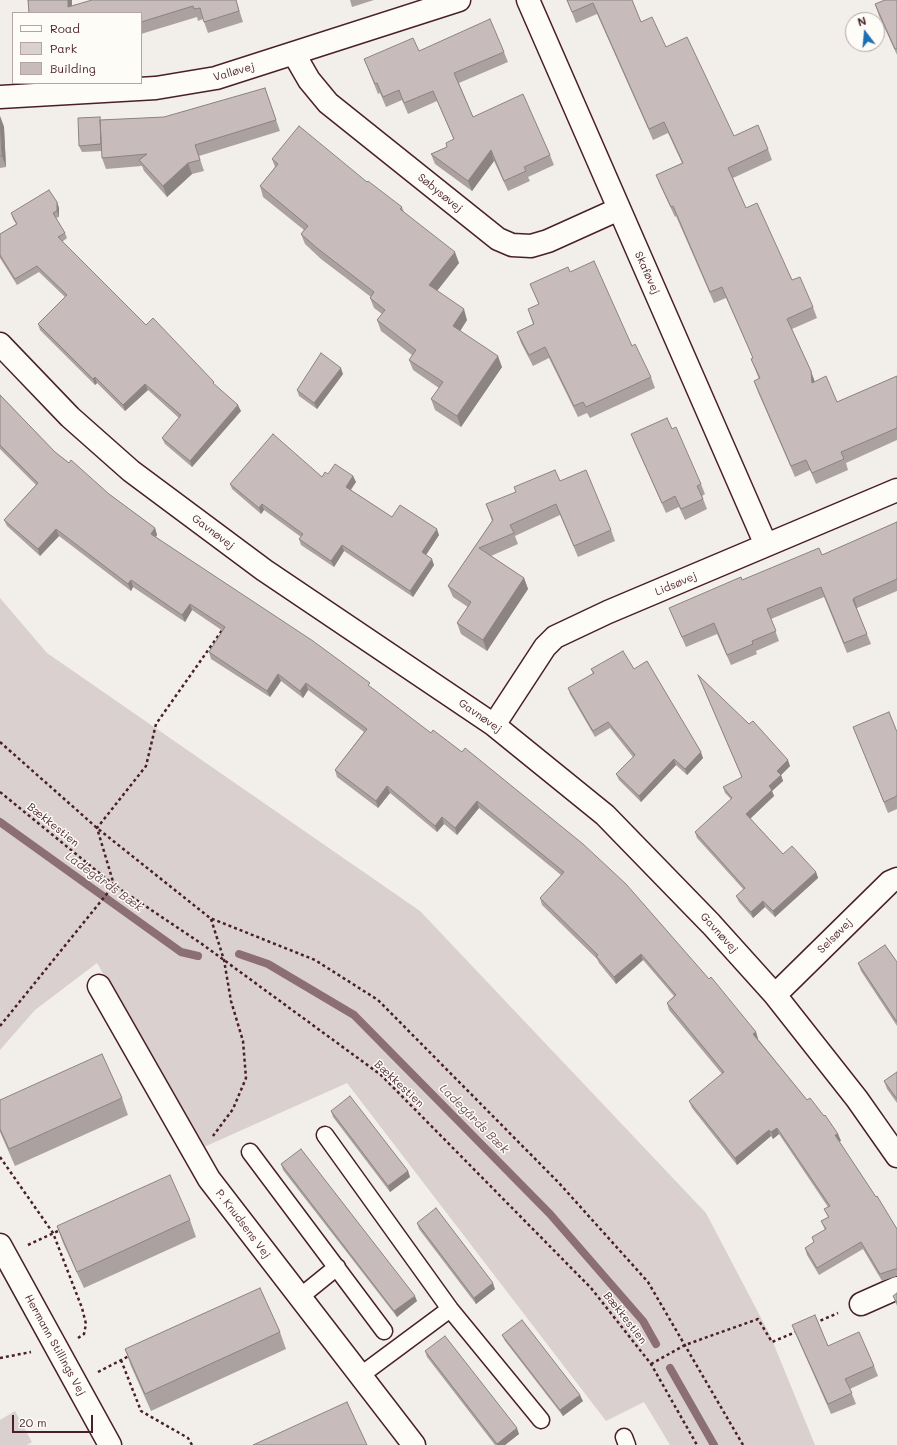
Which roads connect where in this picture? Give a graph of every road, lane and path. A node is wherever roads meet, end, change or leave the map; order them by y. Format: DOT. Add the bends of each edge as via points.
graph roads {
  1 [pos="459,0"];
  2 [pos="528,0"];
  3 [pos="294,54"];
  4 [pos="0,97"];
  5 [pos="619,209"];
  6 [pos="0,344"];
  7 [pos="897,490"];
  8 [pos="766,546"];
  9 [pos="224,626"];
  10 [pos="494,725"];
  11 [pos="0,742"];
  12 [pos="0,792"];
  13 [pos="97,828"];
  14 [pos="897,879"];
  15 [pos="114,884"];
  16 [pos="210,918"];
  17 [pos="224,960"];
  18 [pos="99,986"];
  19 [pos="774,996"];
  20 [pos="0,1026"];
  21 [pos="325,1135"];
  22 [pos="250,1152"];
  23 [pos="897,1156"];
  24 [pos="0,1157"];
  25 [pos="196,1158"];
  26 [pos="68,1227"];
  27 [pos="53,1233"];
  28 [pos="30,1244"];
  29 [pos="0,1245"];
  30 [pos="337,1267"];
  31 [pos="897,1288"];
  32 [pos="300,1297"];
  33 [pos="861,1304"];
  34 [pos="450,1309"];
  35 [pos="813,1324"];
  36 [pos="799,1330"];
  37 [pos="384,1331"];
  38 [pos="685,1345"];
  39 [pos="56,1347"];
  40 [pos="134,1354"];
  41 [pos="0,1358"];
  42 [pos="120,1360"];
  43 [pos="651,1364"];
  44 [pos="98,1372"];
  45 [pos="360,1375"];
  46 [pos="541,1420"];
  47 [pos="110,1445"];
  48 [pos="192,1445"];
  49 [pos="414,1445"];
  50 [pos="697,1445"];
  51 [pos="743,1445"];
  1 -- 3 [label="street, Valløvej"];
  2 -- 5 [label="street, Skaføvej"];
  3 -- 4 [label="street, Valløvej" via="216,78 156,88"];
  3 -- 5 [label="street, Søbysøvej" via="308,80 328,103 498,239 512,245 531,246"];
  5 -- 8 [label="street, Skaføvej"];
  6 -- 10 [label="street, Gavnøvej" via="70,417 131,471 264,570"];
  7 -- 8 [label="street, Lidsøvej"];
  8 -- 10 [label="street, Lidsøvej" via="555,637"];
  9 -- 13 [label="path" via="156,724 146,766"];
  10 -- 19 [label="street, Gavnøvej" via="605,815 711,924"];
  11 -- 13 [label="path"];
  12 -- 15 [label="path, Bækkestien"];
  13 -- 15 [label="path"];
  13 -- 16 [label="path"];
  14 -- 19 [label="street, Selsøvej" via="890,882"];
  15 -- 17 [label="path, Bækkestien"];
  15 -- 20 [label="path"];
  16 -- 17 [label="path"];
  16 -- 38 [label="path" via="315,960 378,1000 559,1183 648,1282"];
  17 -- 25 [label="path" via="231,1002 242,1041 246,1078 233,1109"];
  17 -- 43 [label="path, Bækkestien" via="381,1075 591,1288"];
  18 -- 25 [label="street, P. Knudsens Vej"];
  19 -- 23 [label="street, Gavnøvej" via="857,1099"];
  21 -- 34 [label="lane"];
  22 -- 30 [label="lane"];
  24 -- 27 [label="path"];
  25 -- 32 [label="street, P. Knudsens Vej" via="209,1179"];
  26 -- 27 [label="path"];
  27 -- 28 [label="path"];
  27 -- 39 [label="path" via="86,1324 84,1334"];
  29 -- 39 [label="street, Hermann Stillings Vej"];
  30 -- 32 [label="lane"];
  30 -- 37 [label="lane"];
  31 -- 33 [label="street"];
  32 -- 45 [label="street, P. Knudsens Vej"];
  33 -- 35 [label="path"];
  34 -- 45 [label="lane"];
  34 -- 46 [label="lane"];
  36 -- 38 [label="path" via="772,1342 758,1319"];
  38 -- 43 [label="path"];
  38 -- 51 [label="path"];
  39 -- 41 [label="path"];
  39 -- 47 [label="street, Hermann Stillings Vej"];
  40 -- 42 [label="path"];
  42 -- 44 [label="path"];
  42 -- 48 [label="path" via="140,1411 188,1438"];
  43 -- 50 [label="path, Bækkestien"];
  45 -- 49 [label="street, P. Knudsens Vej"];
}
